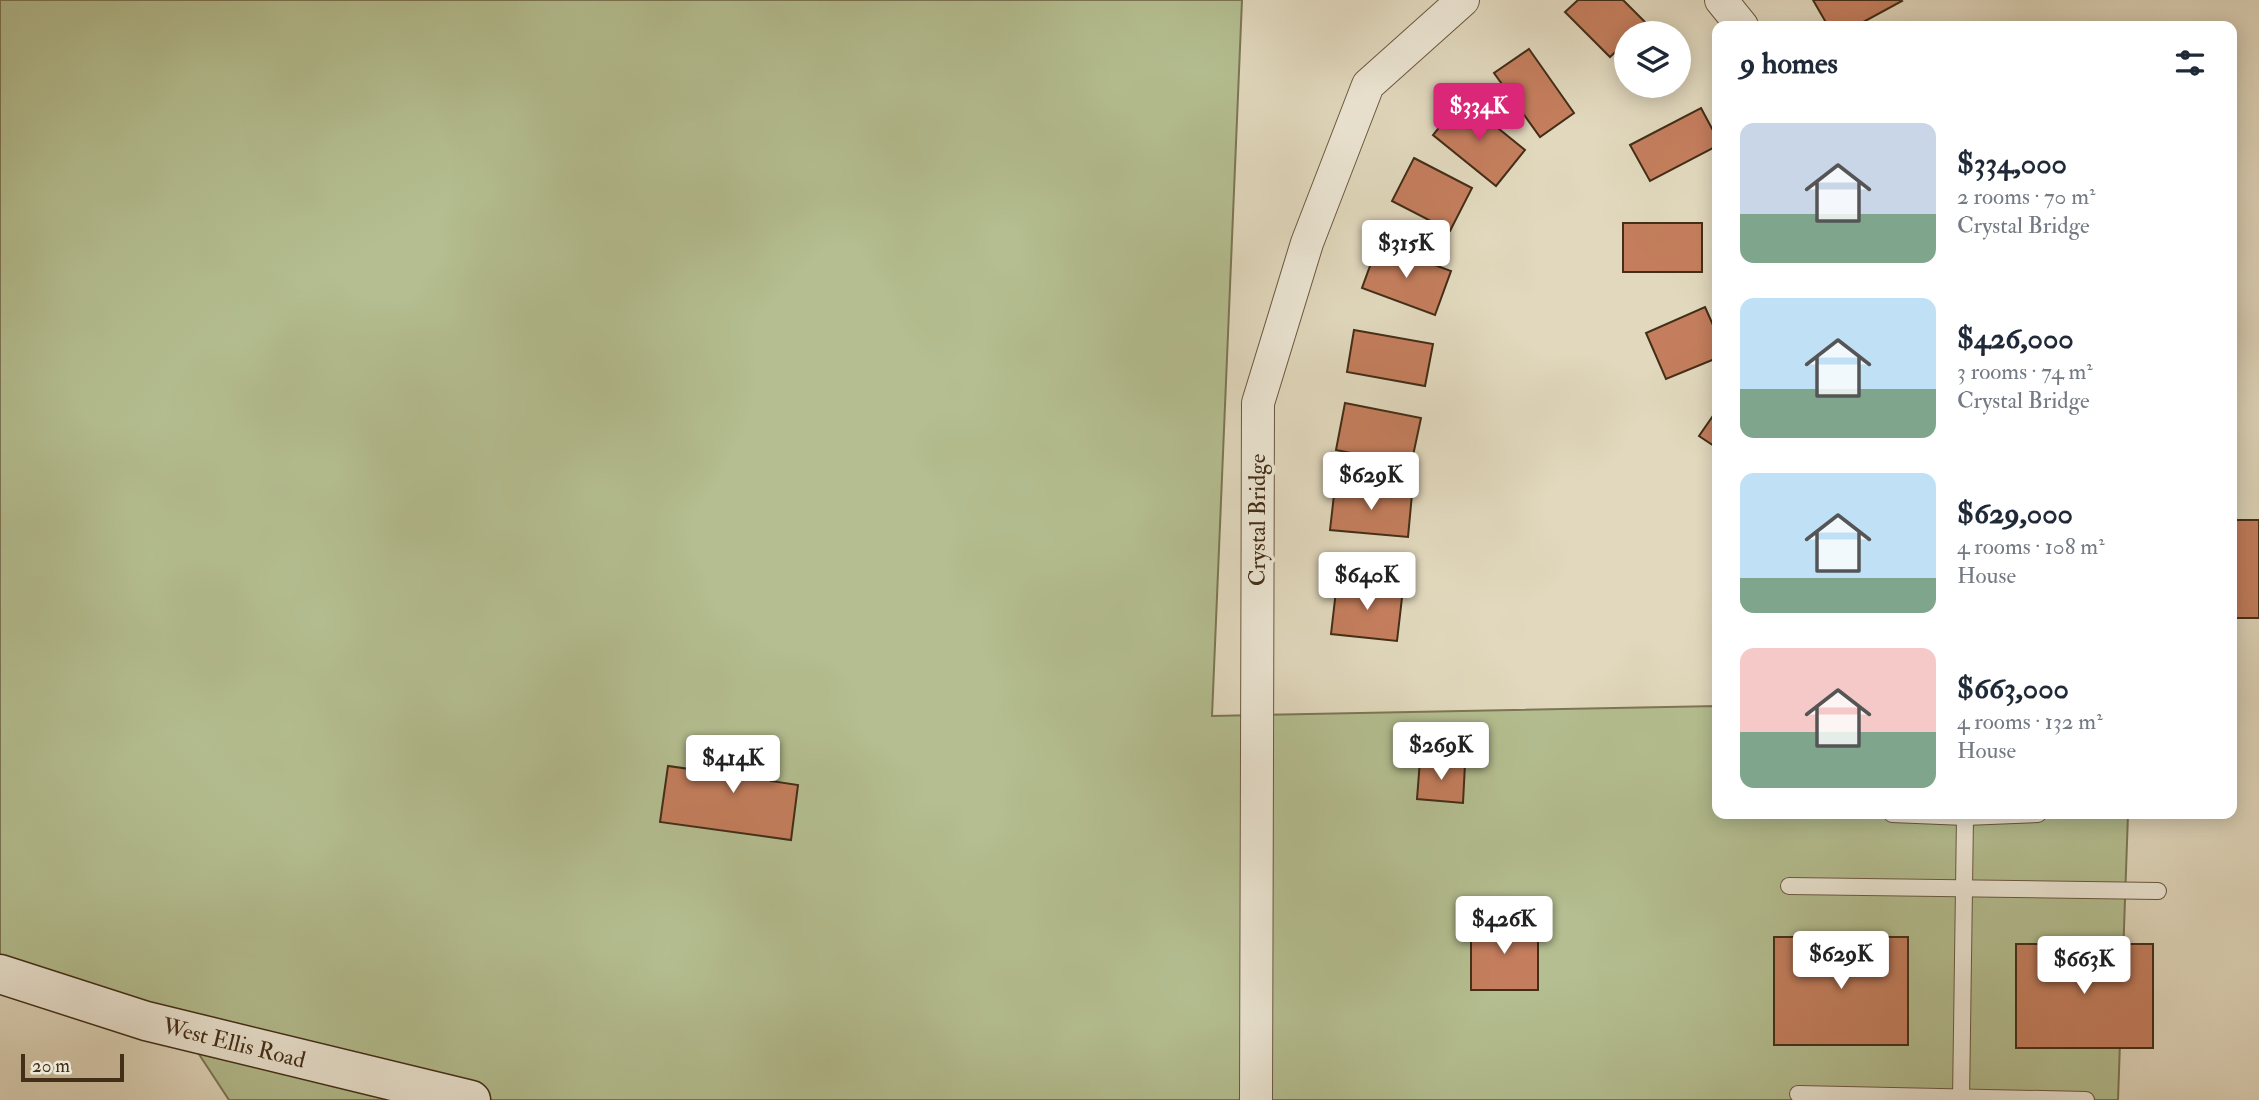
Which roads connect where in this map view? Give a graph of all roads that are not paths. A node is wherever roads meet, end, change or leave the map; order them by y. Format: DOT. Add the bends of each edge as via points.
graph roads {
  1 [pos="1463,0"];
  2 [pos="1721,0"];
  3 [pos="1738,21"];
  4 [pos="1965,819"];
  5 [pos="1789,886"];
  6 [pos="1964,890"];
  7 [pos="2158,891"];
  8 [pos="0,974"];
  9 [pos="1798,1094"];
  10 [pos="1961,1099"];
  11 [pos="471,1100"];
  12 [pos="1256,1100"];
  13 [pos="2086,1100"];
  1 -- 12 [label="street, Crystal Bridge" via="1368,85 1307,243 1258,403"];
  2 -- 3 [label="street"];
  4 -- 6 [label="lane"];
  5 -- 6 [label="lane"];
  6 -- 7 [label="lane"];
  6 -- 10 [label="lane"];
  8 -- 11 [label="street, West Ellis Road" via="146,1021"];
  9 -- 10 [label="lane"];
  10 -- 13 [label="lane"];
}
